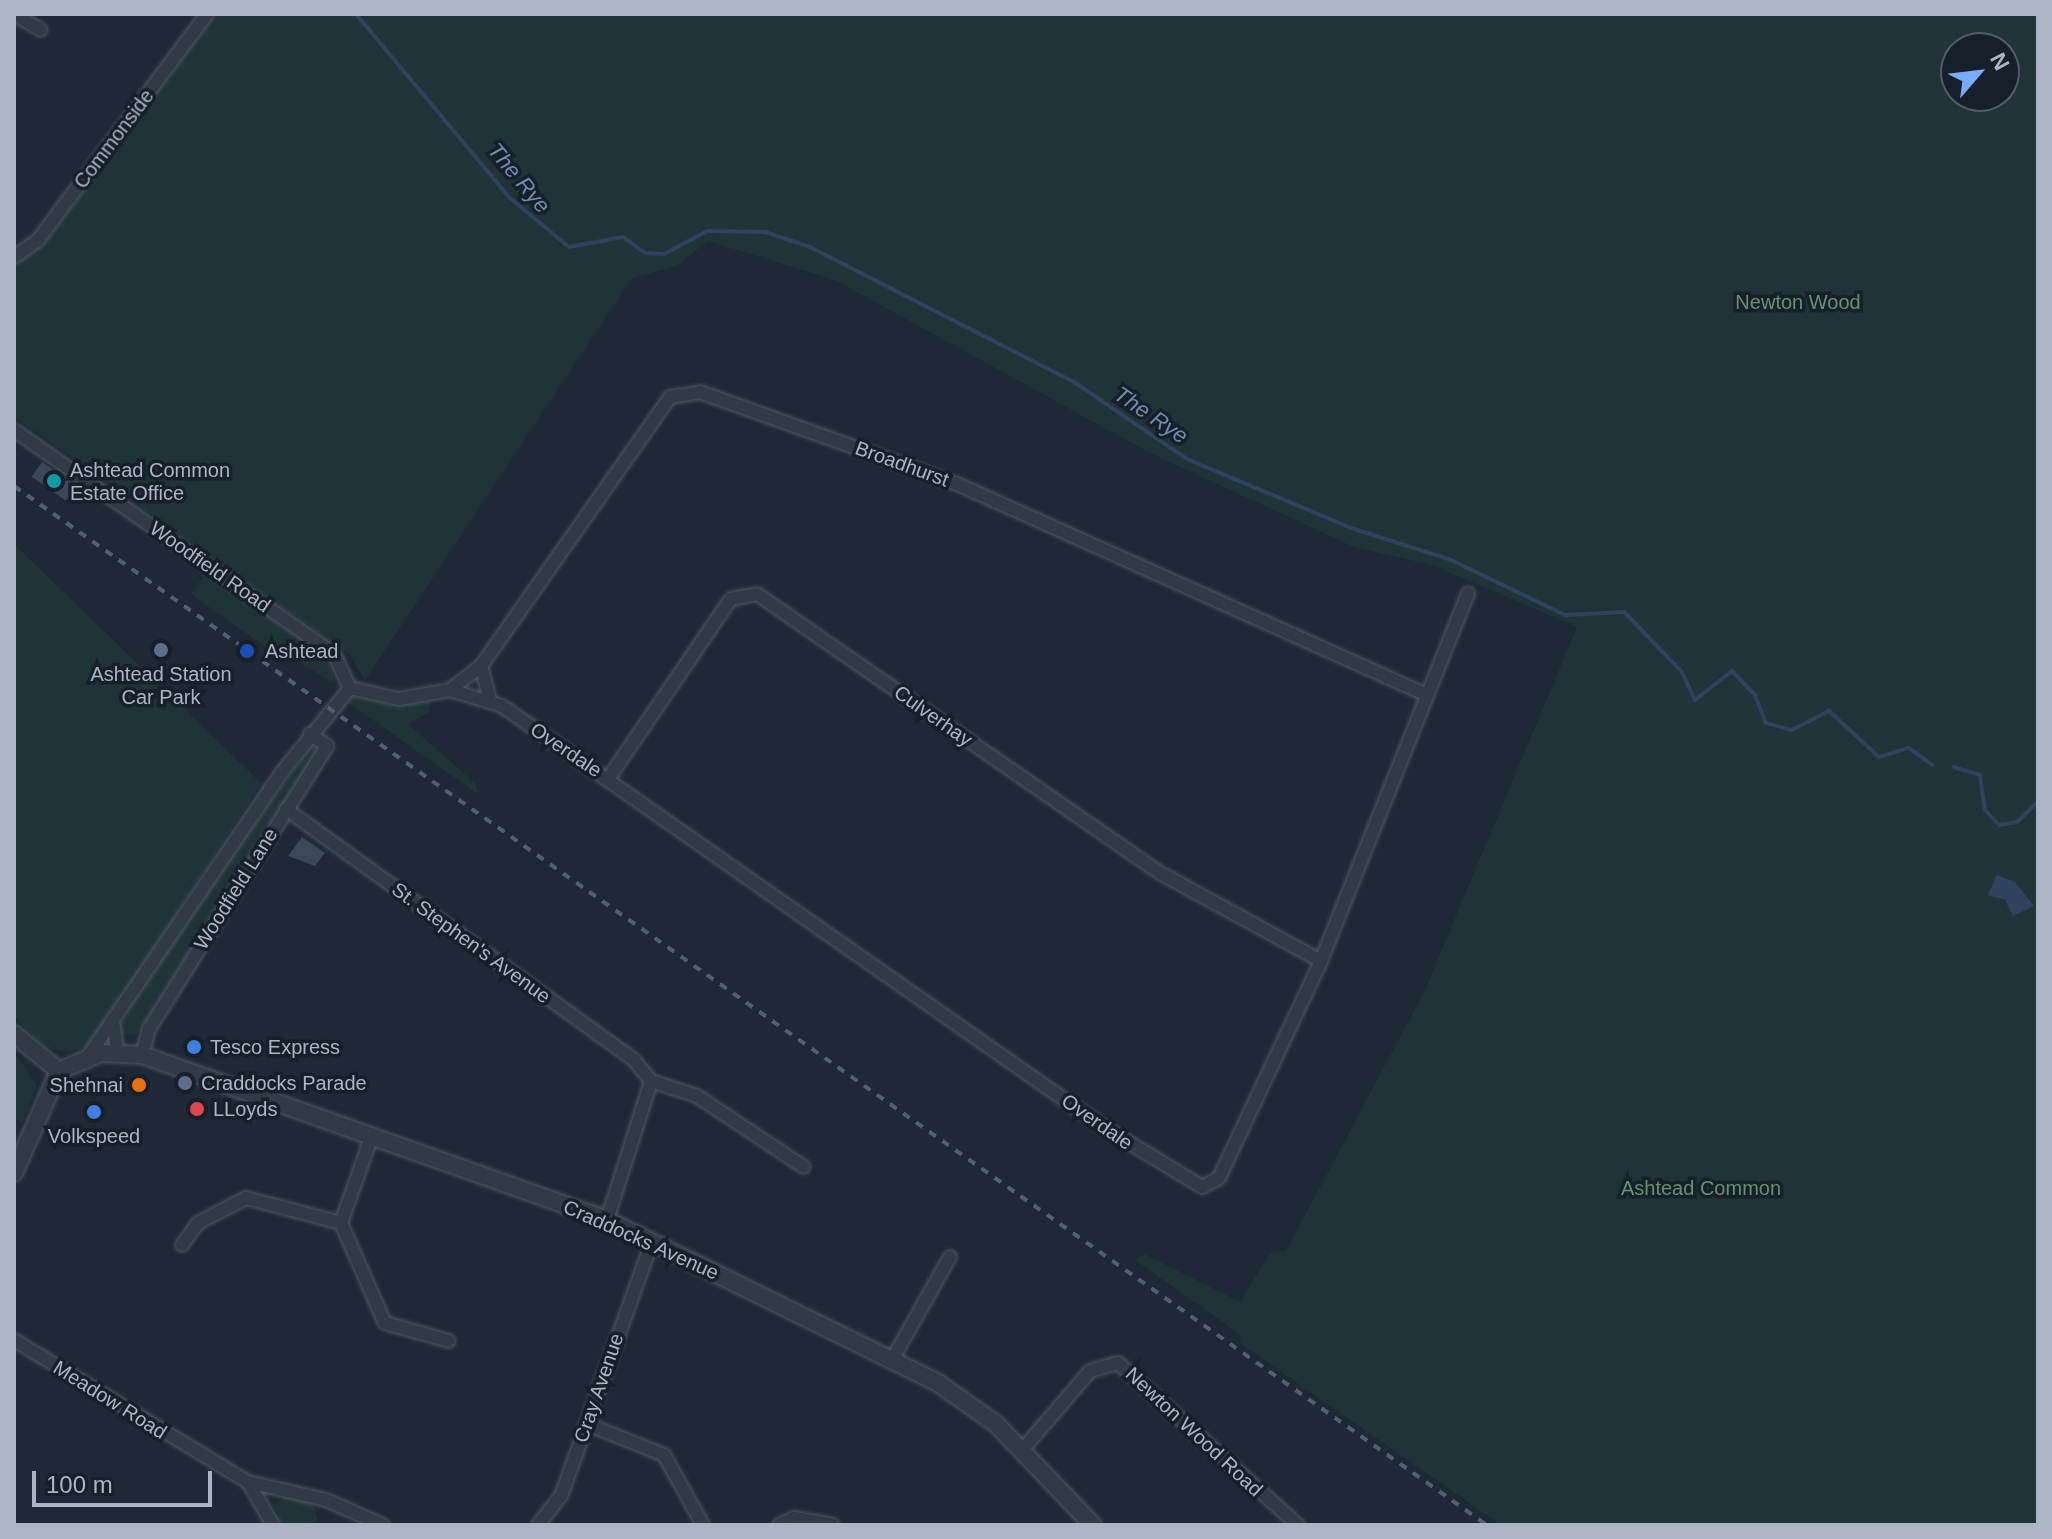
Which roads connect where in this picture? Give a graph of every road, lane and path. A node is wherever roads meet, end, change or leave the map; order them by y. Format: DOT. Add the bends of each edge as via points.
graph roads {
  1 [pos="14,14"];
  2 [pos="207,14"];
  3 [pos="41,30"];
  4 [pos="14,257"];
  5 [pos="14,430"];
  6 [pos="1468,593"];
  7 [pos="481,666"];
  8 [pos="350,688"];
  9 [pos="450,690"];
  10 [pos="1427,695"];
  11 [pos="490,699"];
  12 [pos="310,734"];
  13 [pos="608,779"];
  14 [pos="286,809"];
  15 [pos="1321,961"];
  16 [pos="113,1021"];
  17 [pos="14,1034"];
  18 [pos="117,1051"];
  19 [pos="142,1055"];
  20 [pos="87,1058"];
  21 [pos="59,1071"];
  22 [pos="651,1081"];
  23 [pos="371,1138"];
  24 [pos="804,1167"];
  25 [pos="14,1173"];
  26 [pos="607,1220"];
  27 [pos="341,1223"];
  28 [pos="651,1244"];
  29 [pos="182,1245"];
  30 [pos="950,1257"];
  31 [pos="14,1340"];
  32 [pos="449,1341"];
  33 [pos="893,1358"];
  34 [pos="587,1424"];
  35 [pos="1023,1449"];
  36 [pos="248,1482"];
  37 [pos="273,1525"];
  38 [pos="383,1525"];
  39 [pos="538,1525"];
  40 [pos="703,1525"];
  41 [pos="779,1525"];
  42 [pos="832,1525"];
  43 [pos="1093,1525"];
  44 [pos="1298,1525"];
  1 -- 3 [label="street"];
  2 -- 4 [label="street, Commonside" via="38,240"];
  5 -- 8 [label="street, Woodfield Road" via="334,654"];
  6 -- 10 [label="street, Overdale"];
  7 -- 9 [label="street, Broadhurst"];
  7 -- 10 [label="street, Broadhurst" via="670,397 700,392 957,484"];
  7 -- 11 [label="street"];
  8 -- 9 [label="street, Broadhurst" via="399,699"];
  8 -- 12 [label="street, Woodfield Lane"];
  9 -- 11 [label="street, Overdale"];
  10 -- 15 [label="street, Overdale"];
  11 -- 13 [label="street, Overdale"];
  12 -- 14 [label="street, Woodfield Lane" via="327,746"];
  12 -- 16 [label="street, Woodfield Lane"];
  13 -- 15 [label="street, Culverhay" via="731,599 757,594 1162,874"];
  13 -- 15 [label="street, Overdale" via="1191,1185 1219,1178"];
  14 -- 19 [label="street, Woodfield Lane" via="149,1029"];
  14 -- 22 [label="street, St. Stephen's Avenue" via="634,1060"];
  16 -- 18 [label="street"];
  16 -- 20 [label="street, Woodfield Lane"];
  17 -- 21 [label="street"];
  18 -- 19 [label="street, Craddocks Avenue"];
  18 -- 20 [label="street, Craddocks Avenue"];
  19 -- 23 [label="street, Craddocks Avenue"];
  20 -- 21 [label="street, Woodfield Lane"];
  21 -- 25 [label="street"];
  22 -- 24 [label="street, St. Stephen's Avenue" via="697,1096"];
  22 -- 26 [label="street"];
  23 -- 26 [label="street, Craddocks Avenue"];
  23 -- 27 [label="street"];
  26 -- 28 [label="street, Craddocks Avenue"];
  27 -- 29 [label="street" via="246,1198 198,1223"];
  27 -- 32 [label="street" via="385,1323"];
  28 -- 33 [label="street, Craddocks Avenue"];
  28 -- 34 [label="street, Cray Avenue"];
  30 -- 33 [label="street"];
  31 -- 36 [label="street, Meadow Road"];
  33 -- 35 [label="street, Craddocks Avenue" via="979,1411"];
  34 -- 39 [label="street, Cray Avenue" via="561,1496"];
  34 -- 40 [label="street" via="664,1455"];
  35 -- 43 [label="street, Craddocks Avenue"];
  35 -- 44 [label="street, Newton Wood Road" via="1090,1371 1118,1363"];
  36 -- 37 [label="street"];
  36 -- 38 [label="street" via="326,1500"];
  41 -- 42 [label="street" via="794,1518"];
}
